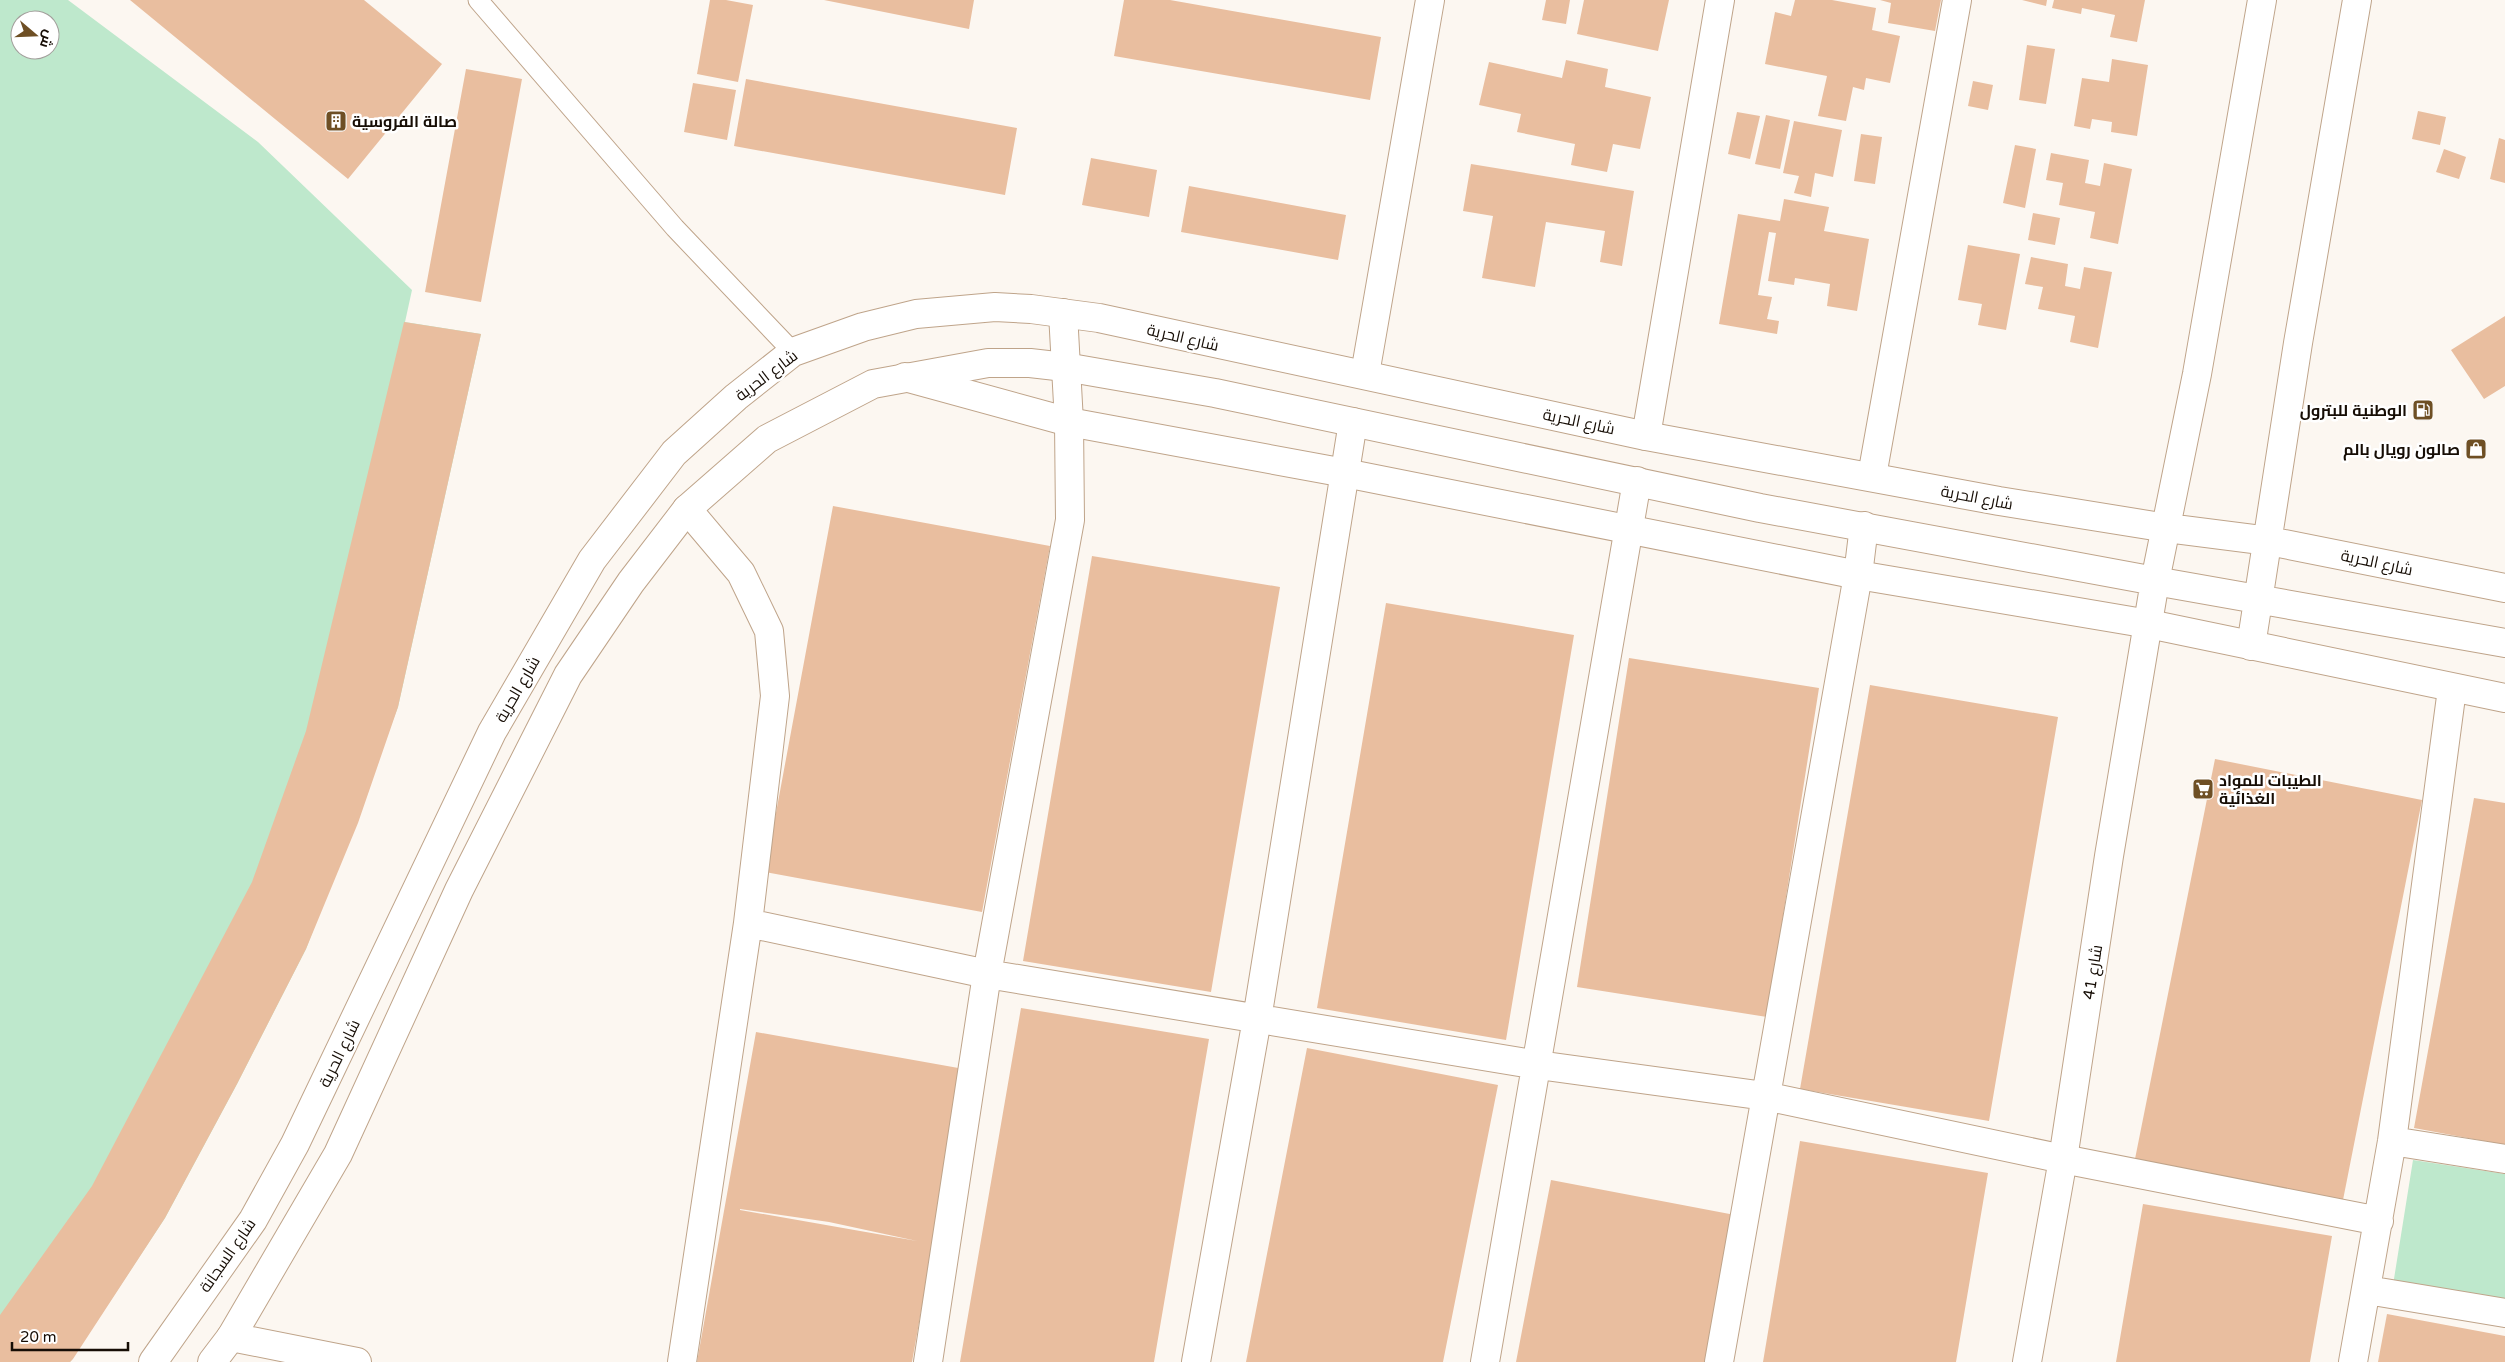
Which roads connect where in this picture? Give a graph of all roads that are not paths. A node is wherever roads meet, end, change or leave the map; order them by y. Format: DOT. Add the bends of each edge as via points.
graph roads {
  1 [pos="478,0"];
  2 [pos="1430,0"];
  3 [pos="1720,0"];
  4 [pos="1957,0"];
  5 [pos="2262,0"];
  6 [pos="2356,0"];
  7 [pos="1063,313"];
  8 [pos="793,352"];
  9 [pos="1065,367"];
  10 [pos="1365,374"];
  11 [pos="905,377"];
  12 [pos="1069,422"];
  13 [pos="1353,422"];
  14 [pos="1646,436"];
  15 [pos="1345,473"];
  16 [pos="1872,476"];
  17 [pos="1637,481"];
  18 [pos="687,509"];
  19 [pos="1864,526"];
  20 [pos="2167,528"];
  21 [pos="1630,531"];
  22 [pos="2269,541"];
  23 [pos="1858,575"];
  24 [pos="2155,581"];
  25 [pos="2505,588"];
  26 [pos="2259,598"];
  27 [pos="2148,624"];
  28 [pos="2505,643"];
  29 [pos="2252,646"];
  30 [pos="2452,688"];
  31 [pos="2505,698"];
  32 [pos="748,923"];
  33 [pos="987,974"];
  34 [pos="1257,1019"];
  35 [pos="1538,1065"];
  36 [pos="1765,1096"];
  37 [pos="2392,1141"];
  38 [pos="295,1144"];
  39 [pos="2063,1159"];
  40 [pos="2505,1159"];
  41 [pos="2379,1221"];
  42 [pos="2367,1290"];
  43 [pos="2505,1313"];
  44 [pos="231,1337"];
  45 [pos="152,1362"];
  46 [pos="212,1362"];
  47 [pos="357,1362"];
  48 [pos="682,1362"];
  49 [pos="928,1362"];
  50 [pos="1196,1362"];
  51 [pos="1485,1362"];
  52 [pos="1719,1362"];
  53 [pos="2027,1362"];
  54 [pos="2353,1362"];
  1 -- 8 [label="lane" via="674,228"];
  2 -- 10 [label="street"];
  3 -- 14 [label="street"];
  4 -- 16 [label="street"];
  5 -- 20 [label="street, شارع 41"];
  6 -- 22 [label="street"];
  7 -- 8 [label="street, شارع الحرية" via="995,307 916,314 863,327"];
  7 -- 9 [label="street"];
  7 -- 10 [label="street, شارع الحرية"];
  8 -- 38 [label="street, شارع الحرية" via="736,397 674,453 592,560 492,732"];
  9 -- 11 [label="street" via="988,363"];
  9 -- 12 [label="street"];
  9 -- 13 [label="street" via="1215,393"];
  10 -- 14 [label="street, شارع الحرية"];
  11 -- 12 [label="street"];
  11 -- 18 [label="street" via="873,384 767,438"];
  12 -- 15 [label="street"];
  12 -- 33 [label="street" via="1070,520"];
  13 -- 15 [label="street"];
  13 -- 17 [label="street"];
  14 -- 16 [label="street, شارع الحرية"];
  15 -- 21 [label="street"];
  15 -- 34 [label="street"];
  16 -- 20 [label="street, شارع الحرية" via="1999,502"];
  17 -- 19 [label="street" via="1760,508"];
  17 -- 21 [label="street"];
  18 -- 32 [label="street" via="741,573 768,631 775,696"];
  18 -- 44 [label="street" via="631,582 568,675 459,890 338,1154"];
  19 -- 23 [label="street"];
  19 -- 24 [label="street"];
  20 -- 22 [label="street, شارع الحرية"];
  20 -- 24 [label="street, شارع 41"];
  21 -- 23 [label="street"];
  21 -- 35 [label="street"];
  22 -- 25 [label="street, شارع الحرية"];
  22 -- 26 [label="street"];
  23 -- 27 [label="street"];
  23 -- 36 [label="street"];
  24 -- 26 [label="street"];
  24 -- 27 [label="street, شارع 41"];
  26 -- 28 [label="street"];
  26 -- 29 [label="street"];
  27 -- 29 [label="street"];
  27 -- 39 [label="street, شارع 41"];
  29 -- 30 [label="street"];
  30 -- 31 [label="street"];
  30 -- 37 [label="street"];
  32 -- 33 [label="street"];
  32 -- 48 [label="street"];
  33 -- 34 [label="street"];
  33 -- 49 [label="street"];
  34 -- 35 [label="street"];
  34 -- 50 [label="street"];
  35 -- 36 [label="street"];
  35 -- 51 [label="street"];
  36 -- 39 [label="street"];
  36 -- 52 [label="street"];
  37 -- 40 [label="street"];
  37 -- 41 [label="street"];
  38 -- 45 [label="street, شارع السجانة" via="253,1220"];
  39 -- 41 [label="street"];
  39 -- 53 [label="street, شارع 41"];
  41 -- 42 [label="street"];
  42 -- 43 [label="street"];
  42 -- 54 [label="street"];
  44 -- 46 [label="street"];
  44 -- 47 [label="street"];
}
